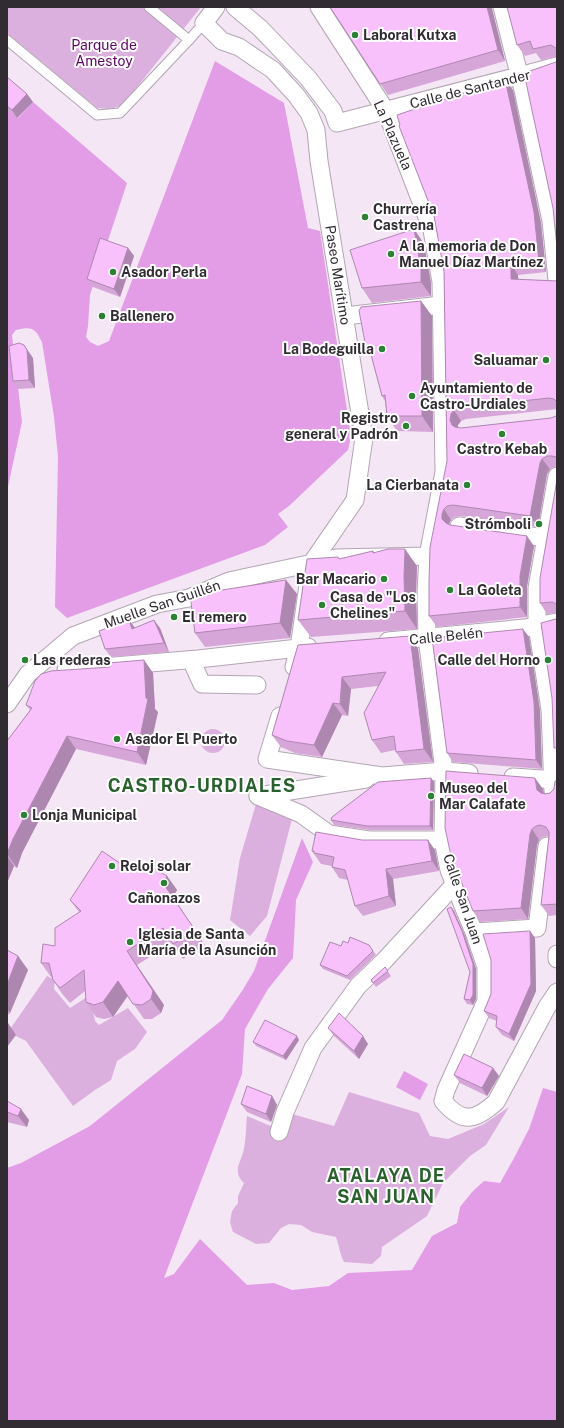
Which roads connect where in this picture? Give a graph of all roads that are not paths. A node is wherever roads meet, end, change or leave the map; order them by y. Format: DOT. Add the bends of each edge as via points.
graph roads {
  1 [pos="149,7"];
  2 [pos="199,7"];
  3 [pos="216,7"];
  4 [pos="235,7"];
  5 [pos="319,7"];
  6 [pos="502,7"];
  7 [pos="204,23"];
  8 [pos="7,40"];
  9 [pos="189,40"];
  10 [pos="557,66"];
  11 [pos="520,76"];
  12 [pos="386,111"];
  13 [pos="557,280"];
  14 [pos="441,305"];
  15 [pos="345,316"];
  16 [pos="447,431"];
  17 [pos="557,476"];
  18 [pos="459,526"];
  19 [pos="550,532"];
  20 [pos="428,556"];
  21 [pos="311,564"];
  22 [pos="557,622"];
  23 [pos="537,625"];
  24 [pos="427,638"];
  25 [pos="371,642"];
  26 [pos="323,646"];
  27 [pos="299,648"];
  28 [pos="191,660"];
  29 [pos="550,667"];
  30 [pos="28,674"];
  31 [pos="257,685"];
  32 [pos="7,704"];
  33 [pos="444,771"];
  34 [pos="382,776"];
  35 [pos="554,785"];
  36 [pos="443,840"];
  37 [pos="547,846"];
  38 [pos="455,884"];
  39 [pos="474,932"];
  40 [pos="557,954"];
  41 [pos="557,959"];
  42 [pos="557,992"];
  43 [pos="280,1132"];
  1 -- 9 [label="lane"];
  2 -- 7 [label="street"];
  3 -- 7 [label="street"];
  4 -- 12 [label="street, Calle de Santander" via="260,28 308,78 333,111 337,123"];
  5 -- 12 [label="street, La Plazuela"];
  6 -- 11 [label="street"];
  7 -- 9 [label="lane"];
  7 -- 15 [label="street, Paseo Marítimo" via="222,41 239,47 273,70 309,113 316,130 319,161 343,252"];
  8 -- 9 [label="lane" via="97,115 120,113"];
  10 -- 11 [label="street, Calle de Santander"];
  11 -- 12 [label="street, Calle de Santander"];
  11 -- 13 [label="street" via="551,221"];
  12 -- 14 [label="street, La Plazuela" via="440,276"];
  14 -- 15 [label="street"];
  14 -- 16 [label="street, La Plazuela"];
  15 -- 21 [label="street, Paseo Marítimo" via="364,438 355,500"];
  16 -- 20 [label="street, Calle San Juan" via="437,524"];
  17 -- 19 [label="street"];
  18 -- 19 [label="street"];
  19 -- 23 [label="street" via="537,588"];
  20 -- 21 [label="street, Muelle San Guillén" via="336,558"];
  20 -- 24 [label="street, Calle San Juan"];
  21 -- 27 [label="street"];
  21 -- 30 [label="street, Muelle San Guillén" via="229,581 189,598 157,604 73,636"];
  22 -- 23 [label="street, Calle Belén"];
  23 -- 24 [label="street, Calle Belén"];
  23 -- 29 [label="street"];
  24 -- 25 [label="street, Calle Belén"];
  24 -- 33 [label="street, Calle San Juan"];
  26 -- 27 [label="street"];
  27 -- 28 [label="street"];
  27 -- 34 [label="street" via="267,759"];
  28 -- 30 [label="street"];
  28 -- 31 [label="street" via="202,684"];
  29 -- 35 [label="street"];
  30 -- 32 [label="street, Muelle San Guillén"];
  33 -- 34 [label="street"];
  33 -- 35 [label="street"];
  33 -- 36 [label="street, Calle San Juan"];
  34 -- 36 [label="street" via="258,796 301,814 329,834 369,840"];
  36 -- 38 [label="street, Calle San Juan" via="449,870"];
  37 -- 39 [label="street" via="537,928"];
  38 -- 39 [label="street, Calle San Juan"];
  38 -- 43 [label="street" via="358,986 313,1048 285,1112"];
  39 -- 42 [label="street, Calle San Juan" via="486,967 486,1001 446,1090 443,1101 451,1111 460,1117 474,1117 486,1112 496,1102"];
  40 -- 41 [label="street"];
}
